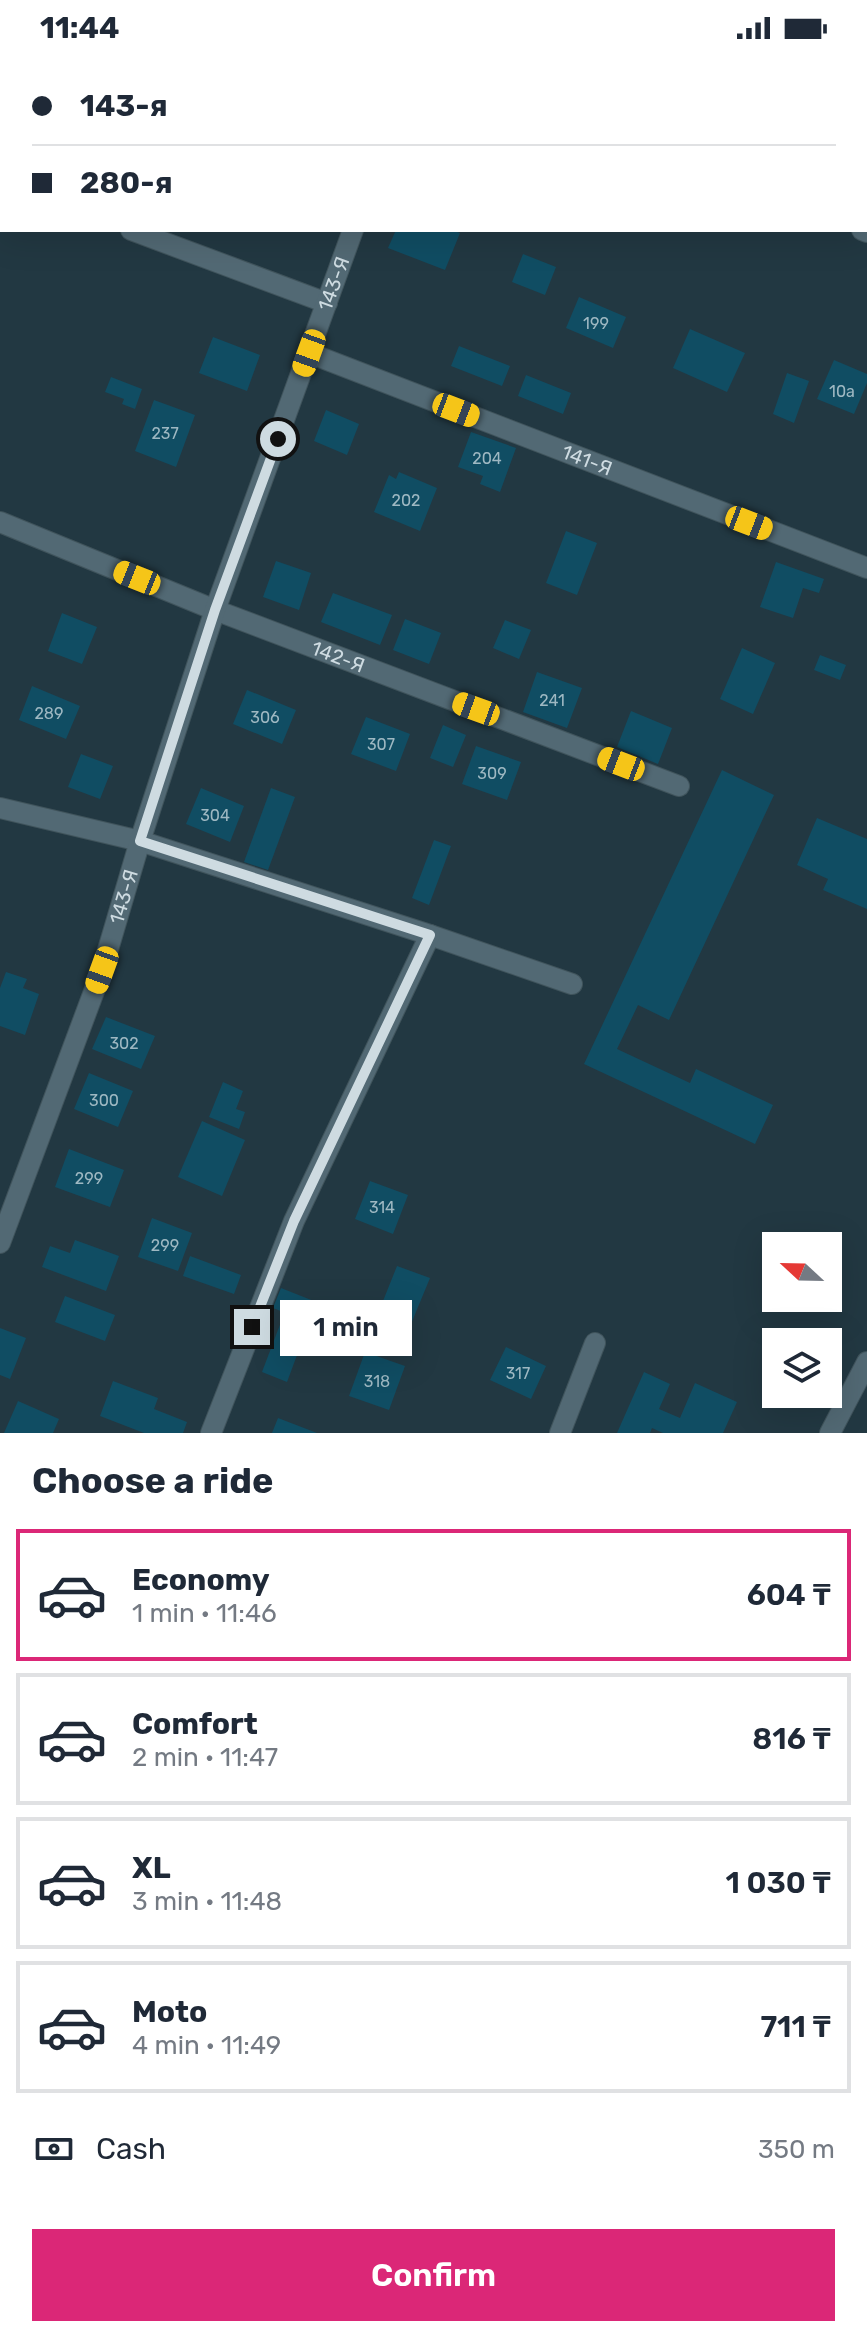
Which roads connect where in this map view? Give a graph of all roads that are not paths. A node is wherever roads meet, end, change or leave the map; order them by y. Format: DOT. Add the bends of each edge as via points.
graph roads {
  1 [pos="136,232"];
  2 [pos="352,232"];
  3 [pos="327,303"];
  4 [pos="309,353"];
  5 [pos="0,522"];
  6 [pos="867,568"];
  7 [pos="215,610"];
  8 [pos="679,786"];
  9 [pos="0,808"];
  10 [pos="140,841"];
  11 [pos="430,935"];
  12 [pos="572,984"];
  13 [pos="0,1243"];
  14 [pos="595,1343"];
  15 [pos="867,1362"];
  16 [pos="211,1433"];
  17 [pos="560,1433"];
  18 [pos="830,1433"];
  1 -- 3 [label="street"];
  2 -- 3 [label="street, 143-Я"];
  3 -- 4 [label="street, 143-Я"];
  4 -- 6 [label="street, 141-Я"];
  4 -- 7 [label="street, 143-Я"];
  5 -- 7 [label="street, 142-Я"];
  7 -- 8 [label="street, 142-Я"];
  7 -- 10 [label="street, 143-Я"];
  9 -- 10 [label="street"];
  10 -- 11 [label="street"];
  10 -- 13 [label="street, 143-Я" via="102,970"];
  11 -- 12 [label="street"];
  11 -- 16 [label="street" via="294,1221"];
  14 -- 17 [label="street"];
  15 -- 18 [label="street"];
}
